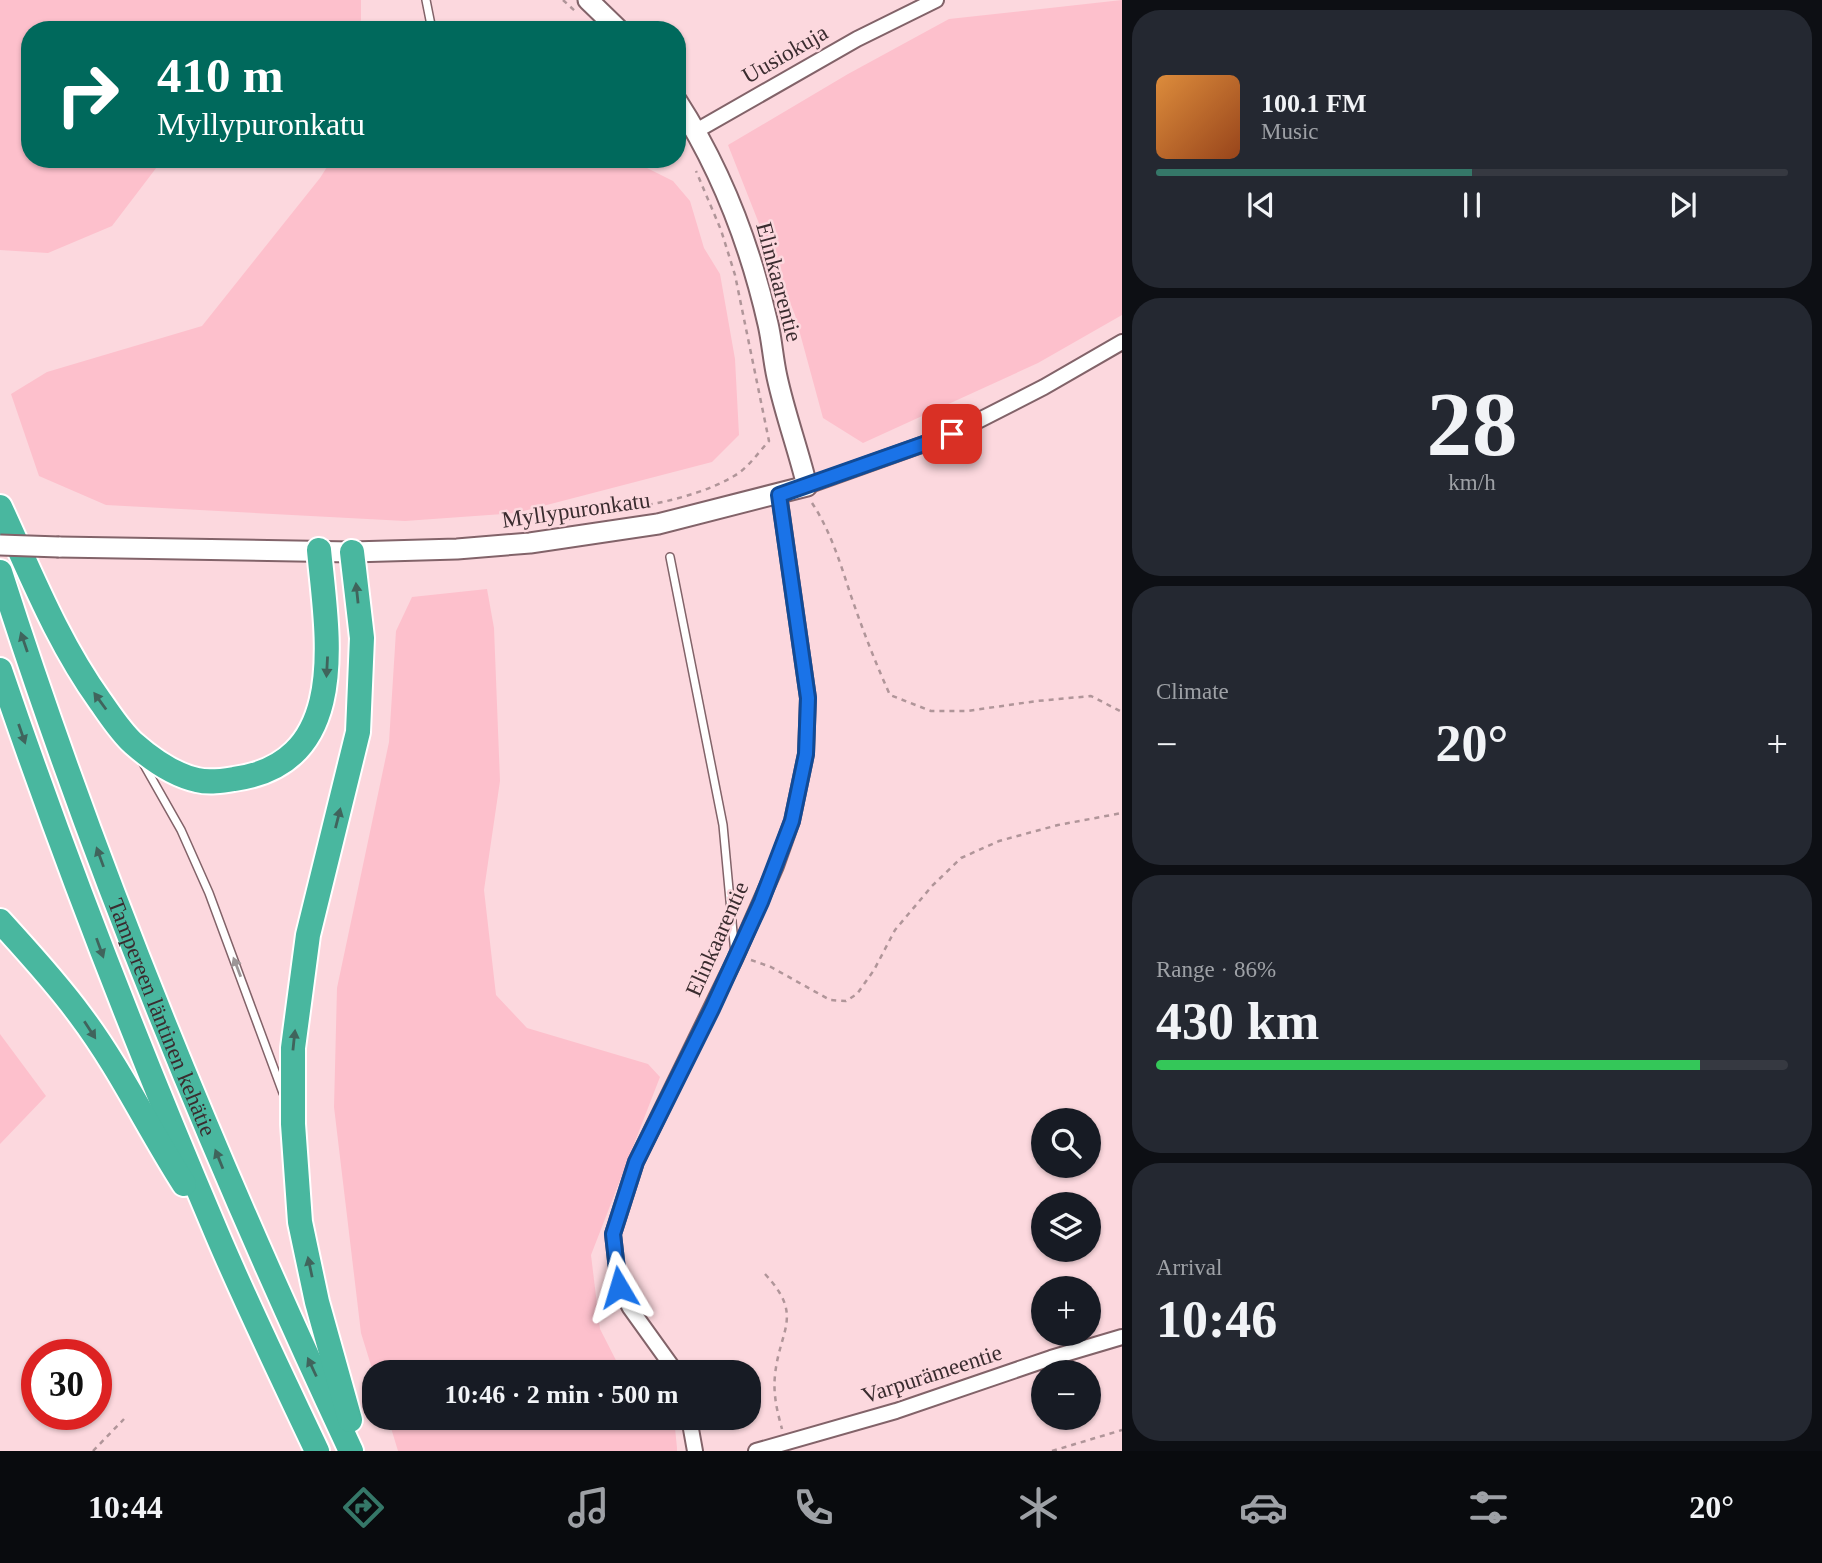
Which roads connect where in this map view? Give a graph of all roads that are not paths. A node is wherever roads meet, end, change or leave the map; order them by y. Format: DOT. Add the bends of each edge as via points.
graph roads {
  1 [pos="426,0"];
  2 [pos="588,0"];
  3 [pos="936,0"];
  4 [pos="430,21"];
  5 [pos="610,21"];
  6 [pos="686,115"];
  7 [pos="696,131"];
  8 [pos="1122,342"];
  9 [pos="807,486"];
  10 [pos="779,495"];
  11 [pos="0,507"];
  12 [pos="0,545"];
  13 [pos="319,550"];
  14 [pos="352,552"];
  15 [pos="670,556"];
  16 [pos="0,572"];
  17 [pos="0,670"];
  18 [pos="131,741"];
  19 [pos="0,921"];
  20 [pos="736,956"];
  21 [pos="293,1124"];
  22 [pos="218,1237"];
  23 [pos="1122,1337"];
  24 [pos="667,1360"];
  25 [pos="691,1430"];
  26 [pos="317,1451"];
  27 [pos="351,1451"];
  28 [pos="358,1451"];
  29 [pos="695,1451"];
  30 [pos="756,1451"];
  1 -- 4 [label="lane"];
  2 -- 5 [label="street"];
  3 -- 7 [label="street, Uusiokuja" via="857,39"];
  6 -- 7 [label="street, Elinkaarentie"];
  7 -- 9 [label="street, Elinkaarentie" via="744,237"];
  8 -- 9 [label="street, Myllypuronkatu" via="952,434"];
  9 -- 10 [label="street, Myllypuronkatu"];
  10 -- 14 [label="street, Myllypuronkatu" via="658,524 530,543"];
  10 -- 20 [label="street, Elinkaarentie" via="808,698 806,754 792,821"];
  18 -- 11 [label="highway, one-way" via="79,672"];
  12 -- 13 [label="street, Myllypuronkatu, bridge"];
  13 -- 14 [label="street, Myllypuronkatu"];
  13 -- 18 [label="highway, one-way" via="327,680 312,728 297,748 260,773 219,781 183,774"];
  21 -- 14 [label="highway, one-way" via="293,1048 308,935 358,732 362,638"];
  15 -- 20 [label="lane" via="723,825"];
  27 -- 16 [label="highway, Tampereen läntinen kehätie, one-way" via="223,1169 139,962"];
  17 -- 22 [label="highway, Tampereen läntinen kehätie, one-way" via="109,972"];
  21 -- 18 [label="lane, one-way" via="209,893 181,830"];
  19 -- 22 [label="highway, one-way" via="81,1016"];
  20 -- 24 [label="street, Elinkaarentie" via="636,1162 613,1234 619,1287"];
  28 -- 21 [label="highway, one-way" via="300,1222"];
  22 -- 26 [label="highway, Tampereen läntinen kehätie"];
  23 -- 30 [label="street, Varpurämeentie"];
  25 -- 29 [label="street"];
}
